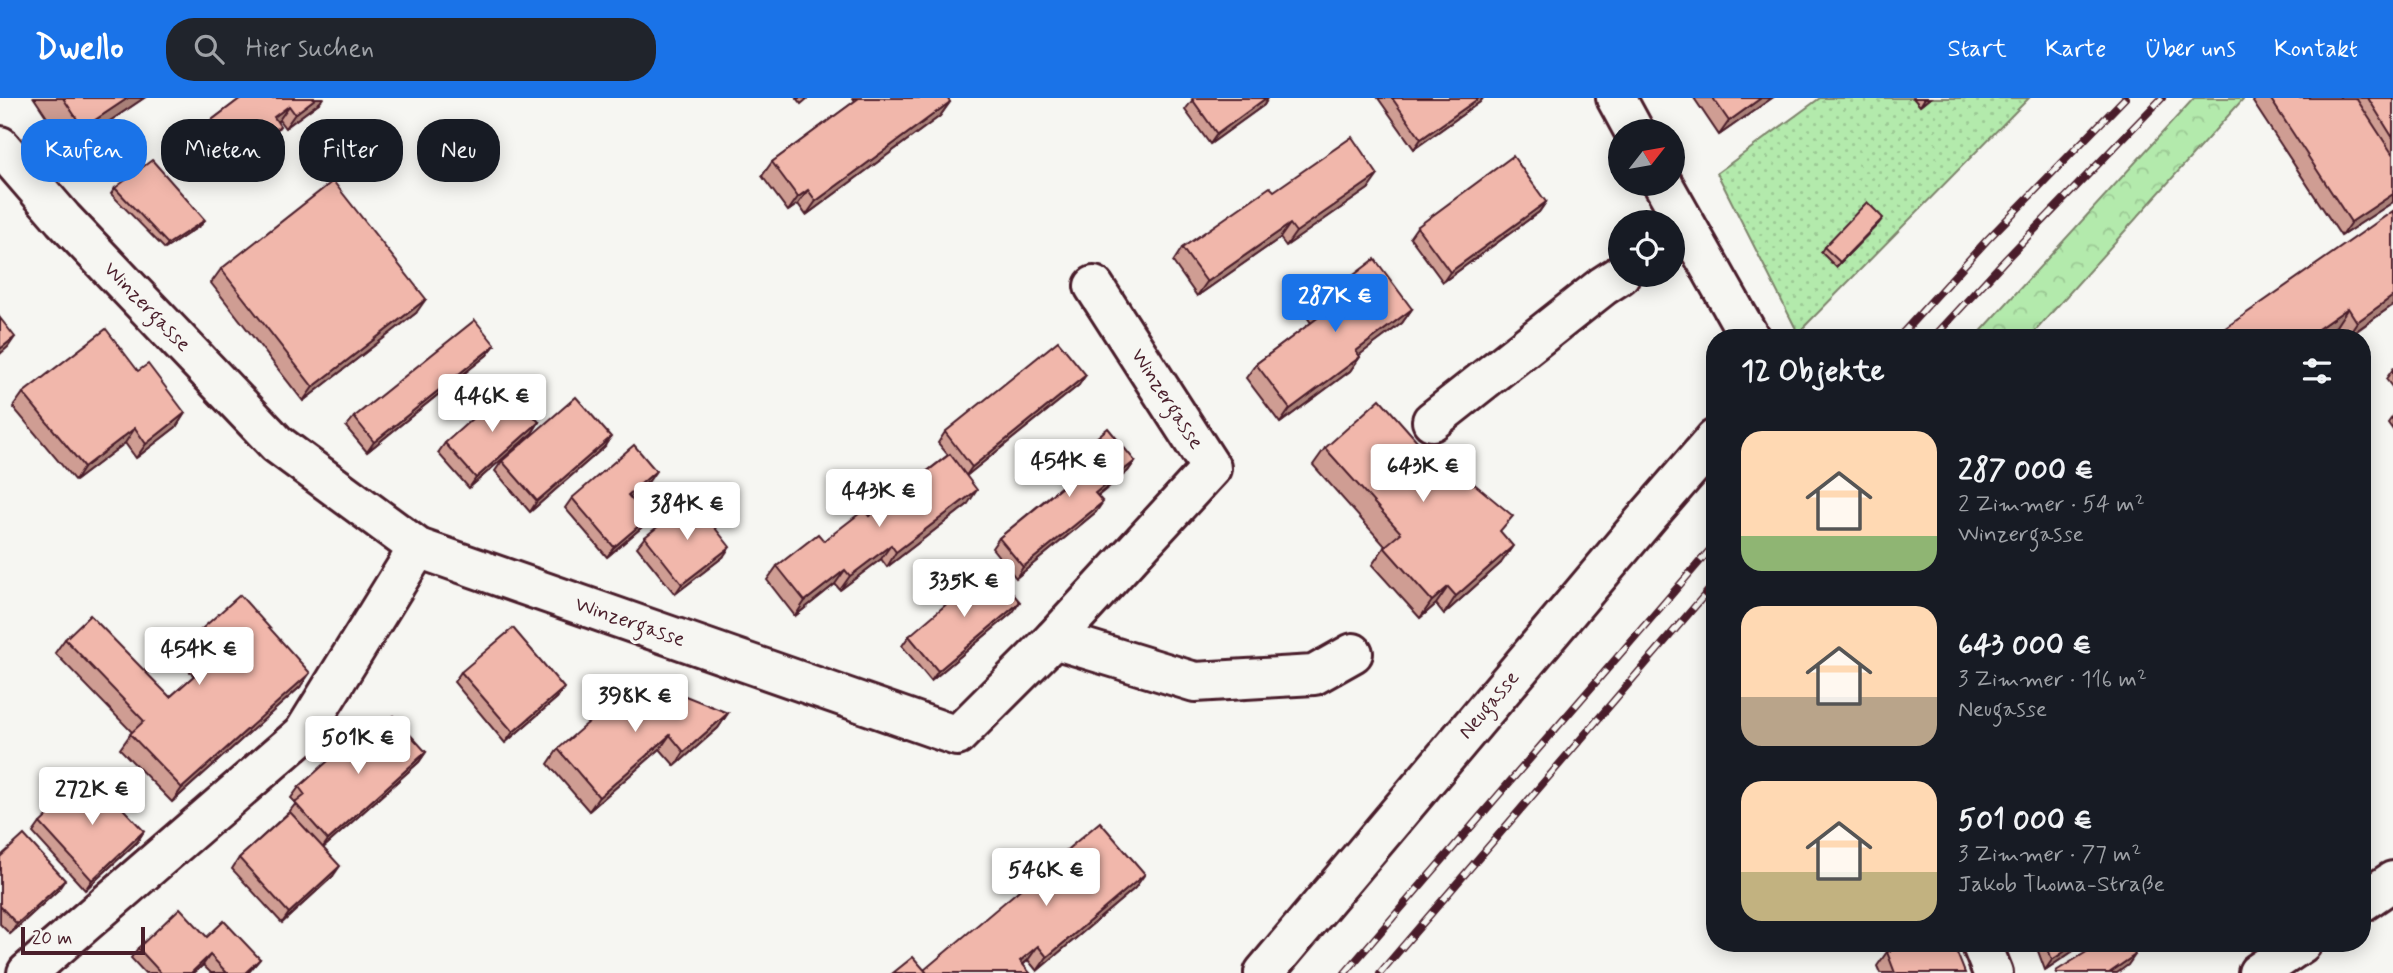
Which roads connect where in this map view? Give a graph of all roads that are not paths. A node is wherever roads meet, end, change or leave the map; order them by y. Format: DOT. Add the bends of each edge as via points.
graph roads {
  1 [pos="1616,98"];
  2 [pos="1627,119"];
  3 [pos="0,146"];
  4 [pos="1685,242"];
  5 [pos="1608,283"];
  6 [pos="1094,286"];
  7 [pos="1744,329"];
  8 [pos="1432,421"];
  9 [pos="1706,449"];
  10 [pos="418,548"];
  11 [pos="1054,639"];
  12 [pos="1353,653"];
  13 [pos="2393,881"];
  14 [pos="2371,896"];
  15 [pos="1985,952"];
  16 [pos="2289,952"];
  17 [pos="27,973"];
  18 [pos="1264,973"];
  19 [pos="1993,973"];
  20 [pos="2259,973"];
  1 -- 2 [label="street"];
  3 -- 10 [label="street, Winzergasse" via="63,219 277,444"];
  4 -- 7 [label="street"];
  5 -- 8 [label="street"];
  6 -- 11 [label="street, Winzergasse" via="1211,468"];
  9 -- 18 [label="street, Neugasse"];
  10 -- 11 [label="street, Winzergasse" via="957,736"];
  10 -- 17 [label="street" via="303,734"];
  11 -- 12 [label="street" via="1195,682 1314,675"];
  13 -- 14 [label="street"];
  15 -- 19 [label="street"];
  16 -- 20 [label="street"];
}
